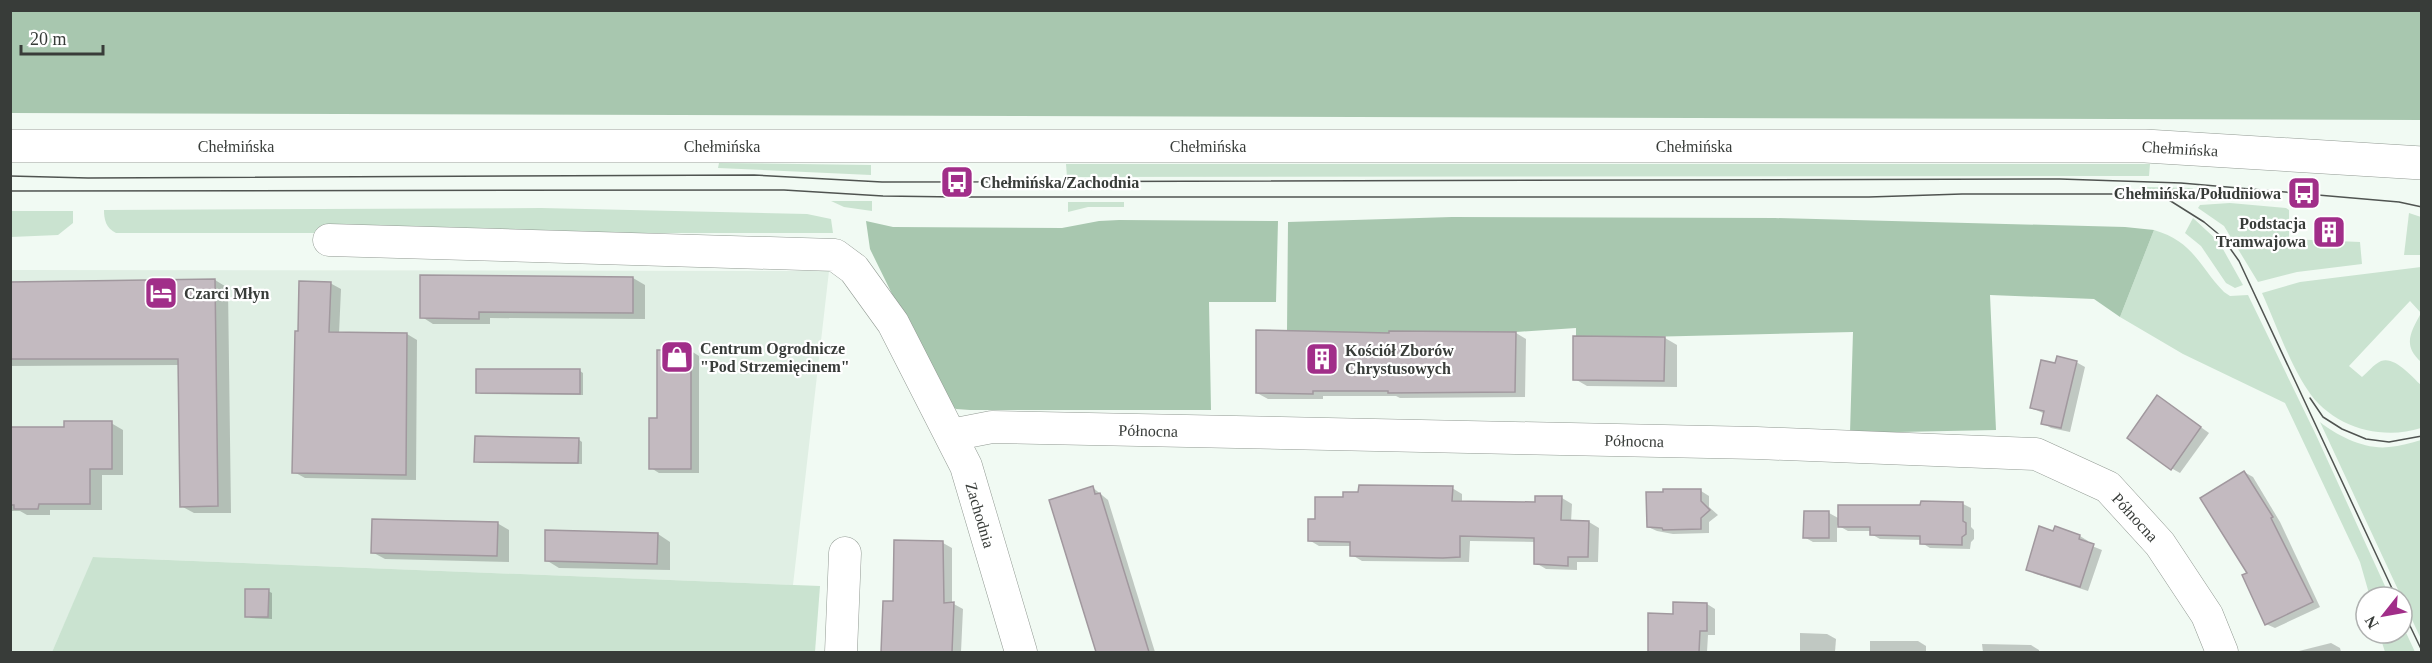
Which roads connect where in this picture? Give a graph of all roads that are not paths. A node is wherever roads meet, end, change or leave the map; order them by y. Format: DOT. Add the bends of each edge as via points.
graph roads {
  1 [pos="10,146"];
  2 [pos="2416,161"];
  3 [pos="329,240"];
  4 [pos="951,435"];
  5 [pos="845,553"];
  6 [pos="841,652"];
  7 [pos="1021,652"];
  8 [pos="2222,652"];
  1 -- 2 [label="main road, Chełmińska" via="2145,146"];
  3 -- 4 [label="street, Zachodnia" via="835,255 854,269 893,323"];
  4 -- 7 [label="street, Zachodnia" via="970,477"];
  4 -- 8 [label="street, Północna" via="992,427 1757,443 2036,454 2108,487 2160,544 2207,615"];
  5 -- 6 [label="street"];
}
